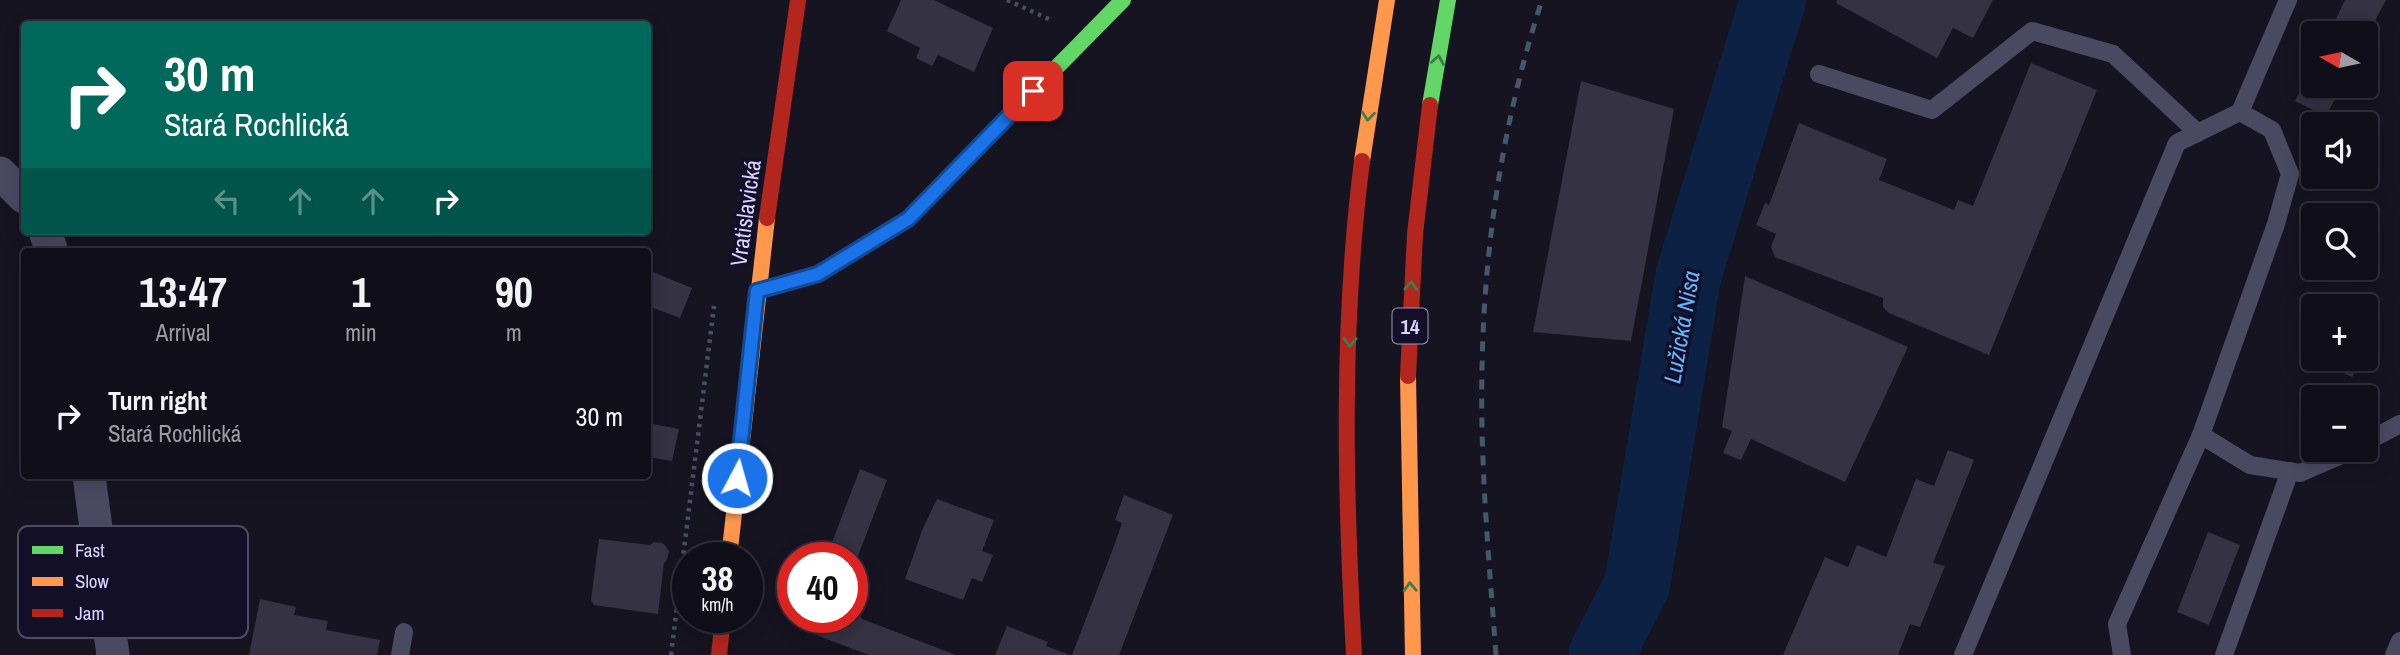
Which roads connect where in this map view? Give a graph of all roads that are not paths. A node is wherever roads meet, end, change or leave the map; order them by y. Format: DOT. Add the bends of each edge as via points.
graph roads {
  1 [pos="797,0"];
  2 [pos="1123,0"];
  3 [pos="1387,0"];
  4 [pos="1448,0"];
  5 [pos="2288,0"];
  6 [pos="1819,74"];
  7 [pos="2240,112"];
  8 [pos="2198,133"];
  9 [pos="0,173"];
  10 [pos="21,194"];
  11 [pos="757,291"];
  12 [pos="2400,424"];
  13 [pos="2202,435"];
  14 [pos="2378,436"];
  15 [pos="2325,462"];
  16 [pos="2290,471"];
  17 [pos="89,479"];
  18 [pos="96,526"];
  19 [pos="731,542"];
  20 [pos="404,632"];
  21 [pos="721,633"];
  22 [pos="2400,641"];
  23 [pos="400,655"];
  24 [pos="719,655"];
  25 [pos="1354,655"];
  26 [pos="1413,655"];
  27 [pos="1963,655"];
  28 [pos="2122,655"];
  29 [pos="2224,655"];
  30 [pos="2394,655"];
  1 -- 11 [label="main road, Vratislavická"];
  2 -- 11 [label="main road" via="908,219 818,274"];
  3 -- 25 [label="main road, one-way" via="1371,92 1352,262 1346,472"];
  26 -- 4 [label="main road, 14, one-way" via="1406,475 1412,268 1430,101"];
  5 -- 7 [label="lane"];
  6 -- 8 [label="lane" via="1932,110 2032,31 2113,54"];
  7 -- 8 [label="lane"];
  7 -- 13 [label="lane" via="2272,130 2290,174"];
  8 -- 27 [label="lane" via="2177,143"];
  9 -- 10 [label="street"];
  11 -- 19 [label="main road, Vratislavická"];
  12 -- 14 [label="lane"];
  13 -- 16 [label="lane" via="2249,465"];
  13 -- 28 [label="lane" via="2117,624"];
  15 -- 16 [label="lane" via="2300,473"];
  16 -- 29 [label="lane"];
  17 -- 18 [label="street"];
  20 -- 23 [label="lane"];
  21 -- 24 [label="main road"];
  22 -- 30 [label="lane"];
}
